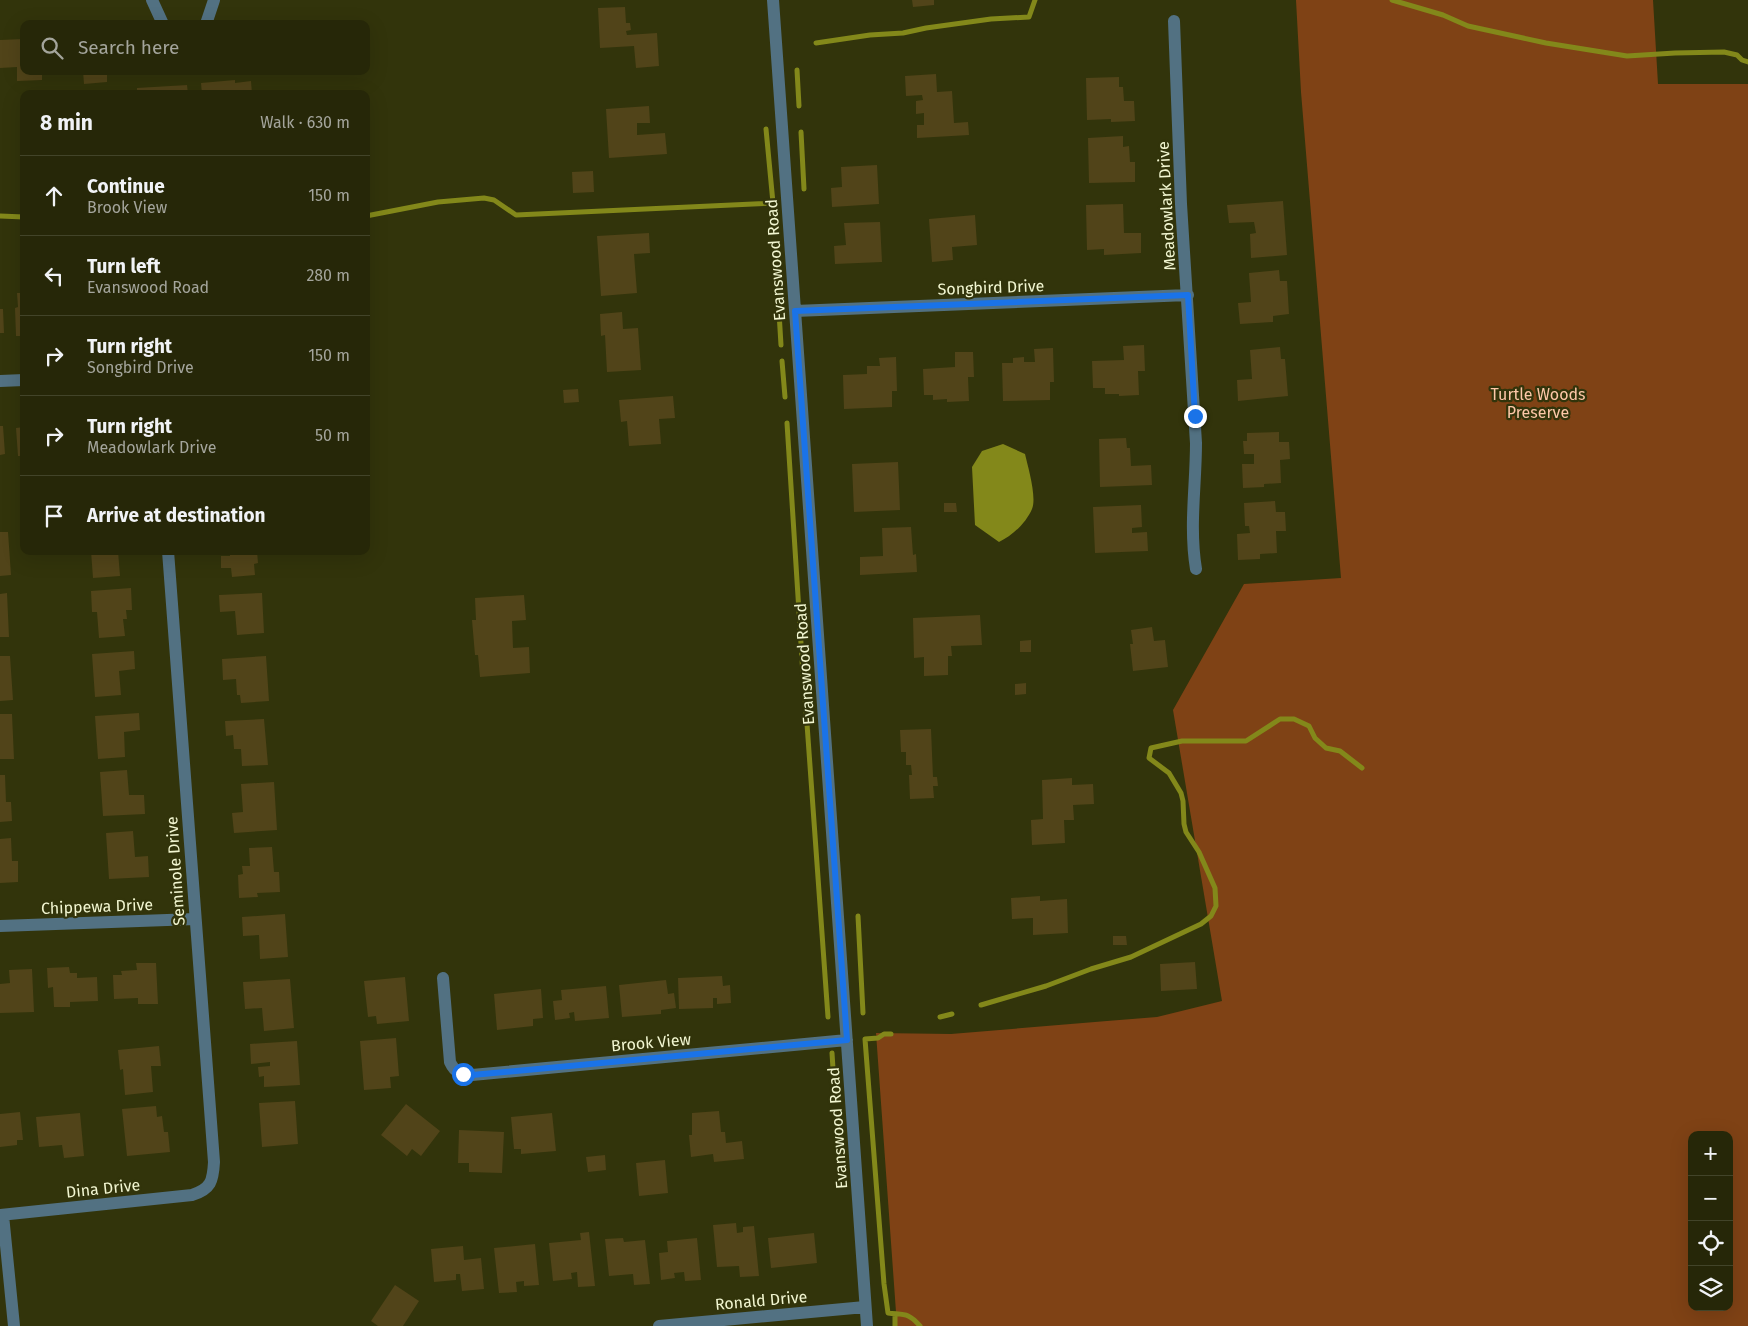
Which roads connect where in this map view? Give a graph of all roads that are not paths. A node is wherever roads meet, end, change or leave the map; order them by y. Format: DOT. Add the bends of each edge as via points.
graph roads {
  1 [pos="152,0"];
  2 [pos="214,0"];
  3 [pos="773,0"];
  4 [pos="161,20"];
  5 [pos="207,20"];
  6 [pos="1174,21"];
  7 [pos="1188,295"];
  8 [pos="795,311"];
  9 [pos="0,380"];
  10 [pos="20,380"];
  11 [pos="168,555"];
  12 [pos="1196,569"];
  13 [pos="195,919"];
  14 [pos="0,926"];
  15 [pos="444,978"];
  16 [pos="847,1040"];
  17 [pos="208,1188"];
  18 [pos="1,1215"];
  19 [pos="865,1307"];
  20 [pos="14,1326"];
  21 [pos="659,1326"];
  22 [pos="867,1326"];
  1 -- 4 [label="street"];
  2 -- 5 [label="street"];
  3 -- 8 [label="street, Evanswood Road"];
  6 -- 7 [label="street, Meadowlark Drive"];
  7 -- 8 [label="street, Songbird Drive"];
  7 -- 12 [label="street, Meadowlark Drive" via="1196,443 1192,507"];
  8 -- 16 [label="street, Evanswood Road"];
  9 -- 10 [label="street"];
  11 -- 13 [label="street, Seminole Drive"];
  13 -- 14 [label="street, Chippewa Drive"];
  13 -- 17 [label="street, Seminole Drive" via="214,1162"];
  15 -- 16 [label="street, Brook View" via="450,1062 458,1073 472,1075"];
  16 -- 19 [label="street, Evanswood Road"];
  17 -- 18 [label="street, Dina Drive" via="192,1195"];
  18 -- 20 [label="street"];
  19 -- 21 [label="street, Ronald Drive"];
  19 -- 22 [label="street, Evanswood Road"];
}
